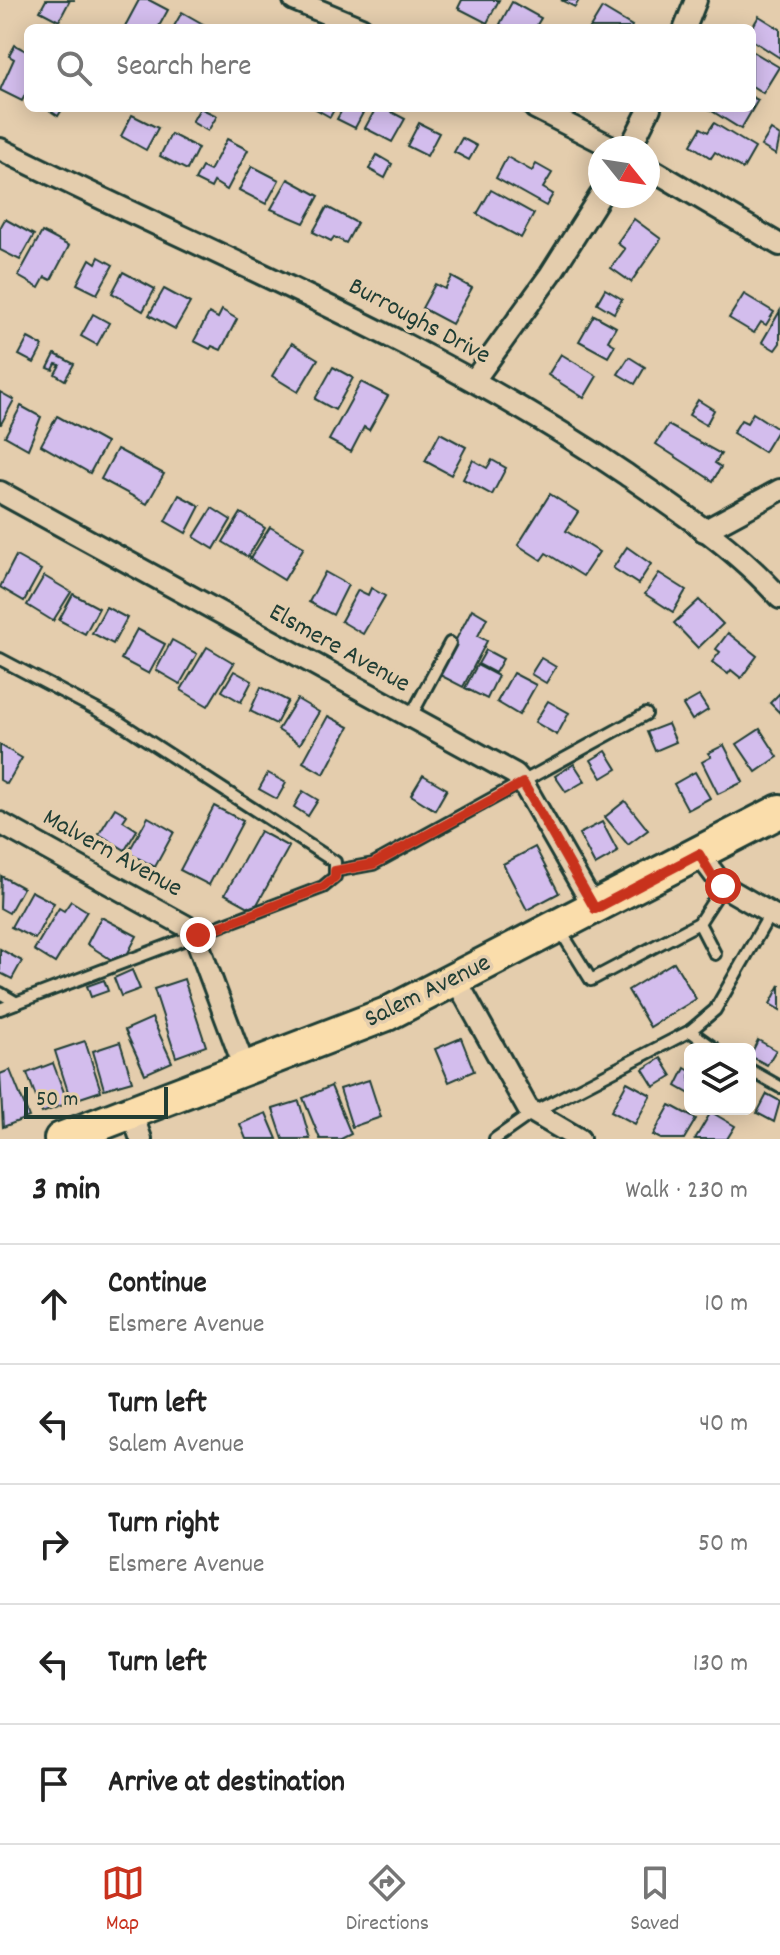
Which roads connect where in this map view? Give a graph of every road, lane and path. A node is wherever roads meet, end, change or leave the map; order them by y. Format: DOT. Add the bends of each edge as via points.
graph roads {
  1 [pos="294,0"];
  2 [pos="696,0"];
  3 [pos="351,24"];
  4 [pos="687,24"];
  5 [pos="543,112"];
  6 [pos="648,112"];
  7 [pos="590,136"];
  8 [pos="636,136"];
  9 [pos="0,149"];
  10 [pos="660,174"];
  11 [pos="592,208"];
  12 [pos="780,245"];
  13 [pos="475,379"];
  14 [pos="780,490"];
  15 [pos="0,492"];
  16 [pos="704,531"];
  17 [pos="780,598"];
  18 [pos="450,643"];
  19 [pos="0,659"];
  20 [pos="646,714"];
  21 [pos="410,718"];
  22 [pos="523,783"];
  23 [pos="780,811"];
  24 [pos="0,823"];
  25 [pos="699,854"];
  26 [pos="335,866"];
  27 [pos="723,886"];
  28 [pos="595,909"];
  29 [pos="775,917"];
  30 [pos="699,923"];
  31 [pos="559,928"];
  32 [pos="198,935"];
  33 [pos="715,954"];
  34 [pos="456,980"];
  35 [pos="0,993"];
  36 [pos="17,1003"];
  37 [pos="0,1009"];
  38 [pos="690,1031"];
  39 [pos="707,1043"];
  40 [pos="245,1069"];
  41 [pos="756,1073"];
  42 [pos="780,1087"];
  43 [pos="532,1113"];
  44 [pos="136,1126"];
  45 [pos="61,1139"];
  46 [pos="495,1139"];
  47 [pos="579,1139"];
  1 -- 3 [label="street"];
  2 -- 4 [label="street"];
  5 -- 7 [label="street"];
  6 -- 8 [label="street"];
  9 -- 13 [label="street, Burroughs Drive" via="330,304"];
  10 -- 12 [label="street"];
  11 -- 13 [label="street"];
  13 -- 16 [label="street, Burroughs Drive" via="608,462"];
  14 -- 16 [label="street"];
  15 -- 21 [label="street, Elsmere Avenue"];
  16 -- 17 [label="street, Burroughs Drive"];
  18 -- 21 [label="lane"];
  19 -- 26 [label="lane" via="116,720"];
  20 -- 22 [label="lane"];
  21 -- 22 [label="street, Elsmere Avenue"];
  22 -- 26 [label="lane" via="373,864"];
  22 -- 28 [label="street, Elsmere Avenue"];
  23 -- 25 [label="main road, Salem Avenue"];
  24 -- 32 [label="street, Malvern Avenue"];
  25 -- 27 [label="street"];
  25 -- 28 [label="main road, Salem Avenue"];
  26 -- 32 [label="lane" via="335,877 323,887"];
  27 -- 29 [label="street"];
  27 -- 30 [label="lane"];
  28 -- 31 [label="main road, Salem Avenue"];
  29 -- 38 [label="lane" via="715,1010"];
  30 -- 31 [label="lane" via="591,980"];
  30 -- 33 [label="lane"];
  31 -- 34 [label="main road, Salem Avenue"];
  32 -- 36 [label="lane"];
  32 -- 40 [label="street"];
  34 -- 40 [label="main road, Salem Avenue" via="387,1014"];
  34 -- 43 [label="street"];
  35 -- 36 [label="lane"];
  36 -- 37 [label="lane"];
  38 -- 39 [label="lane"];
  38 -- 43 [label="lane"];
  40 -- 44 [label="main road, Salem Avenue"];
  41 -- 42 [label="lane"];
  43 -- 46 [label="lane"];
  43 -- 47 [label="street"];
  44 -- 45 [label="main road, Salem Avenue"];
}
